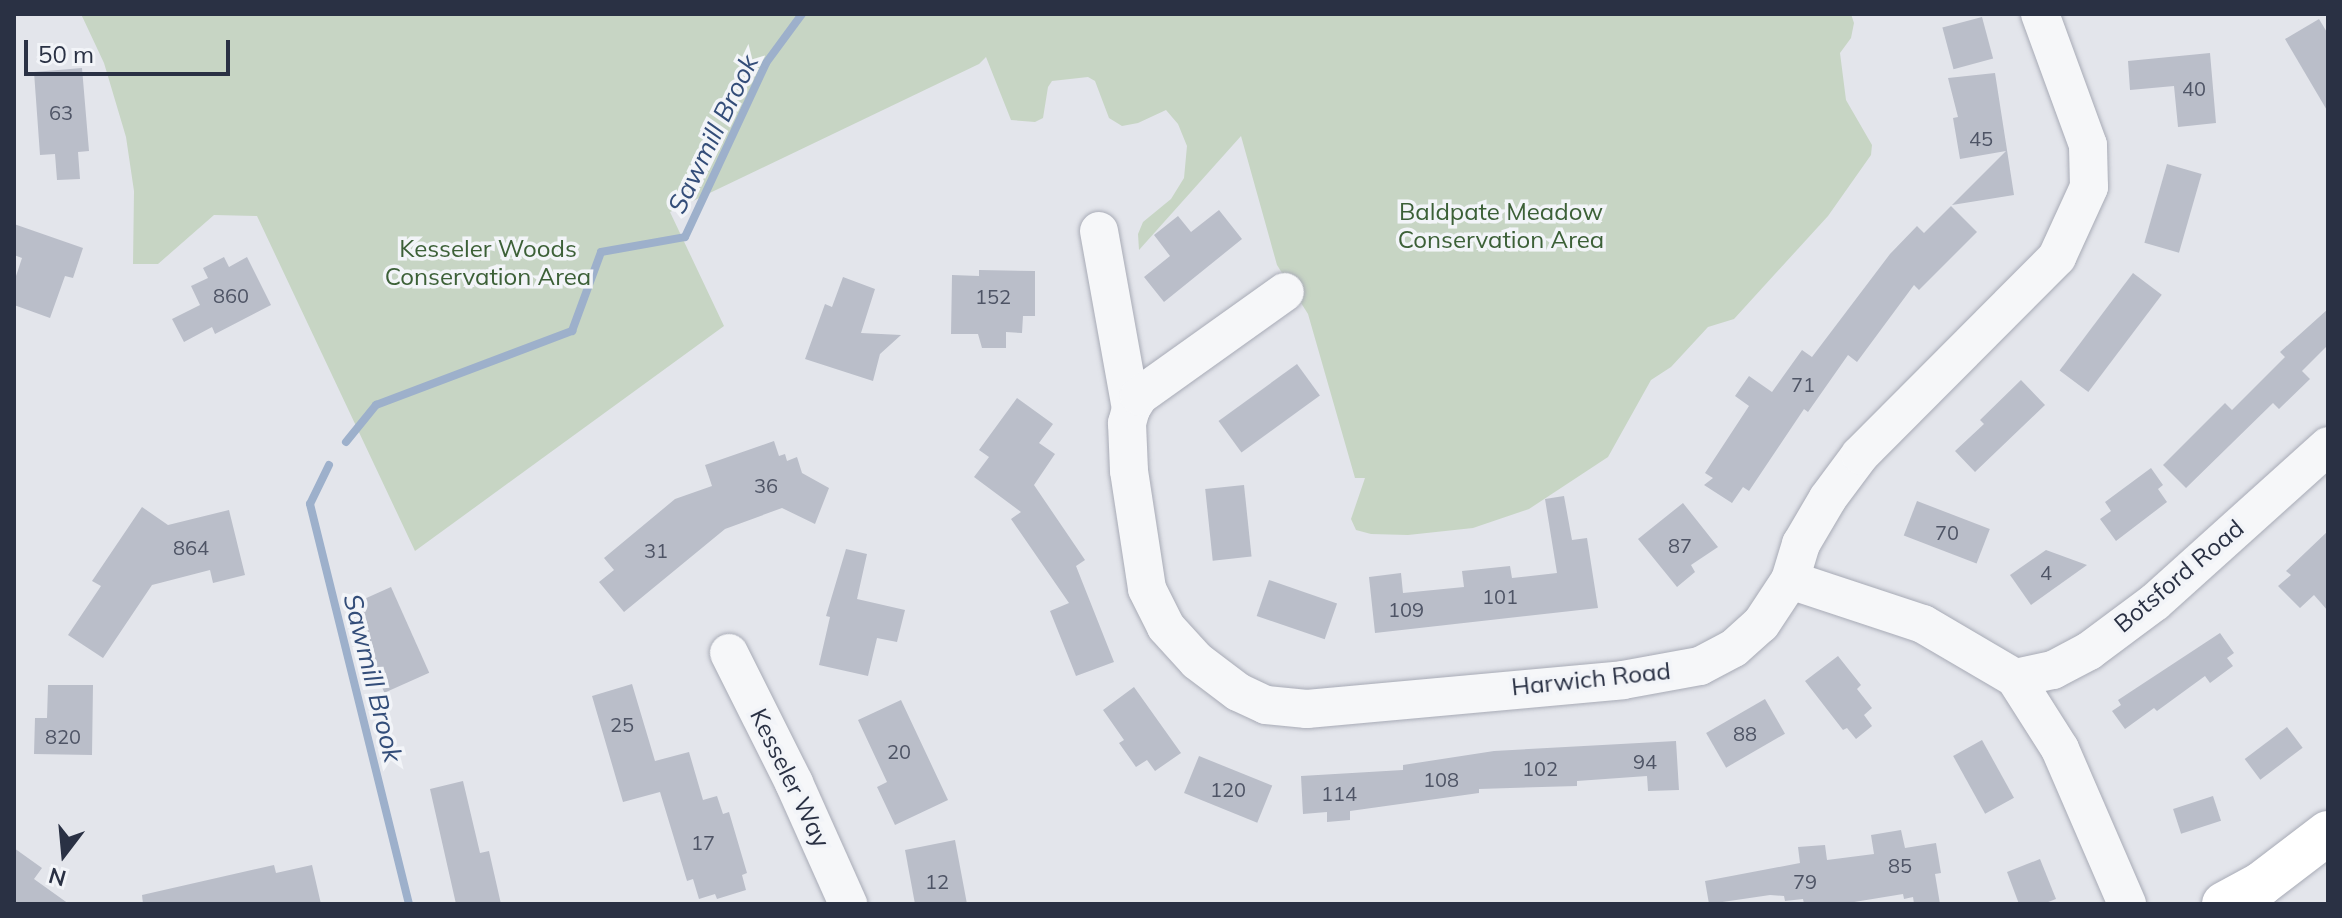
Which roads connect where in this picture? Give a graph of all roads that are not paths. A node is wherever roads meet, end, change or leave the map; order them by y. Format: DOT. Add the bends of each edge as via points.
graph roads {
  1 [pos="2040,14"];
  2 [pos="1099,231"];
  3 [pos="1285,292"];
  4 [pos="1131,409"];
  5 [pos="2328,446"];
  6 [pos="1790,580"];
  7 [pos="729,653"];
  8 [pos="2015,678"];
  9 [pos="2328,833"];
  10 [pos="848,904"];
  11 [pos="2127,904"];
  12 [pos="2224,904"];
  1 -- 6 [label="street, Harwich Road" via="2088,145 2089,187 2072,226 2057,257 2020,297 1860,455 1801,544"];
  2 -- 4 [label="street, Harwich Road"];
  3 -- 4 [label="street" via="1139,396"];
  4 -- 6 [label="street, Harwich Road" via="1129,471 1147,589 1166,627 1197,661 1238,692 1266,705 1361,705 1623,680 1700,666 1734,648 1761,624"];
  5 -- 8 [label="street, Botsford Road" via="2144,610 2089,651 2053,670"];
  6 -- 8 [label="street" via="1923,624"];
  7 -- 10 [label="street, Kesseler Way"];
  8 -- 11 [label="street" via="2060,749"];
  9 -- 12 [label="main road" via="2261,884"];
}
